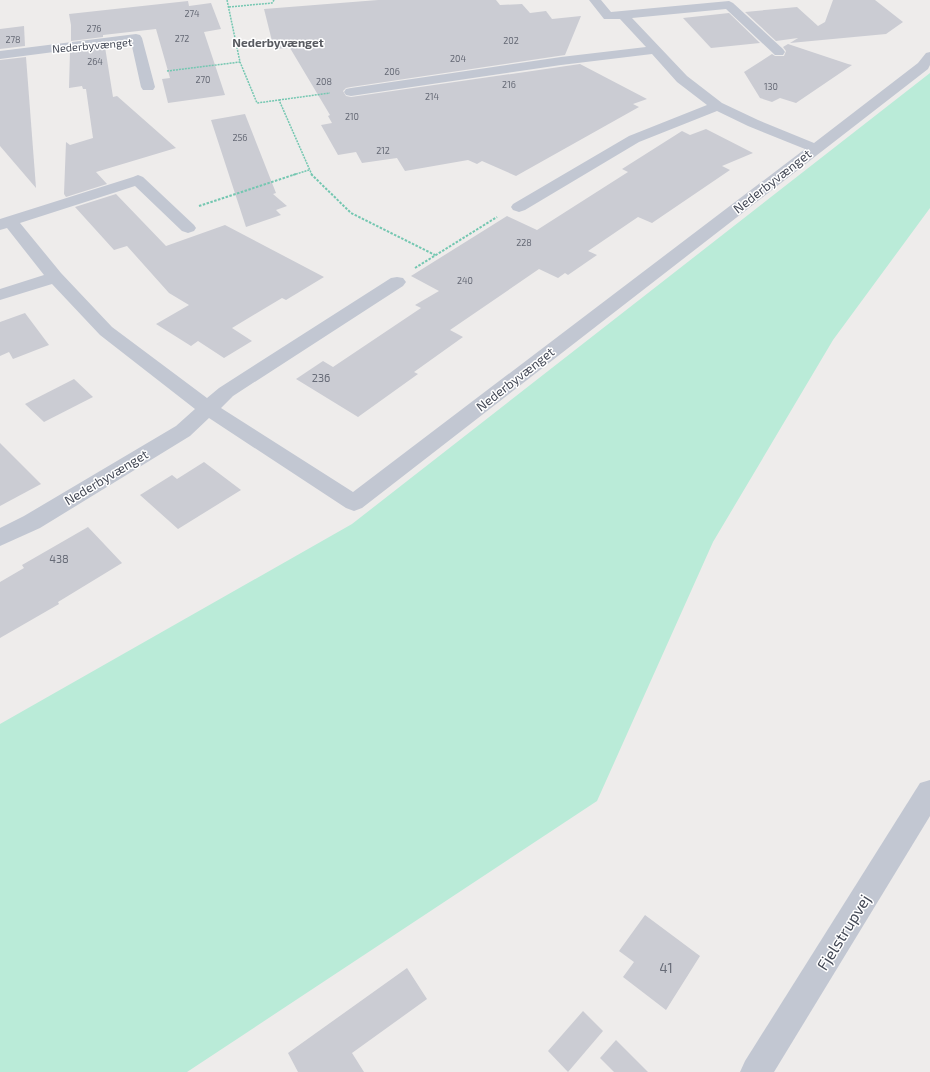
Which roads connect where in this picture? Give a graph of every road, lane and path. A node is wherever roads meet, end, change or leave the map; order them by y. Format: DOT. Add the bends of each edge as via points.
graph roads {
  1 [pos="227,0"];
  2 [pos="274,0"];
  3 [pos="595,0"];
  4 [pos="228,7"];
  5 [pos="623,15"];
  6 [pos="656,50"];
  7 [pos="779,52"];
  8 [pos="0,55"];
  9 [pos="930,56"];
  10 [pos="240,62"];
  11 [pos="144,74"];
  12 [pos="148,87"];
  13 [pos="351,92"];
  14 [pos="279,100"];
  15 [pos="718,106"];
  16 [pos="815,148"];
  17 [pos="309,170"];
  18 [pos="519,207"];
  19 [pos="174,214"];
  20 [pos="5,223"];
  21 [pos="188,228"];
  22 [pos="435,256"];
  23 [pos="55,277"];
  24 [pos="397,282"];
  25 [pos="0,295"];
  26 [pos="207,408"];
  27 [pos="0,538"];
  28 [pos="930,792"];
  29 [pos="756,1072"];
  1 -- 4 [label="path"];
  2 -- 4 [label="path" via="272,3"];
  3 -- 5 [label="street" via="608,16"];
  4 -- 10 [label="path"];
  5 -- 6 [label="street, Nederbyvænget"];
  5 -- 7 [label="street" via="729,4"];
  6 -- 13 [label="street" via="561,61"];
  6 -- 15 [label="street, Nederbyvænget" via="682,79"];
  8 -- 11 [label="street, Nederbyvænget" via="136,38"];
  9 -- 16 [label="street, Nederbyvænget" via="923,66"];
  10 -- 11 [label="path"];
  10 -- 14 [label="path" via="257,103"];
  11 -- 12 [label="street, Nederbyvænget"];
  13 -- 14 [label="path" via="345,90"];
  14 -- 17 [label="path"];
  15 -- 16 [label="street, Nederbyvænget"];
  15 -- 18 [label="street" via="634,139"];
  16 -- 26 [label="street, Nederbyvænget" via="354,503"];
  17 -- 19 [label="path"];
  17 -- 22 [label="path" via="312,176 351,213"];
  18 -- 22 [label="path" via="508,210"];
  19 -- 20 [label="street, Nederbyvænget" via="138,180"];
  19 -- 21 [label="street, Nederbyvænget"];
  20 -- 23 [label="street, Nederbyvænget"];
  22 -- 24 [label="path" via="402,276"];
  23 -- 25 [label="street"];
  23 -- 26 [label="street, Nederbyvænget" via="106,331"];
  24 -- 26 [label="street, Nederbyvænget" via="226,392"];
  26 -- 27 [label="street, Nederbyvænget" via="183,430 32,522"];
  28 -- 29 [label="street, Fjelstrupvej"];
}
